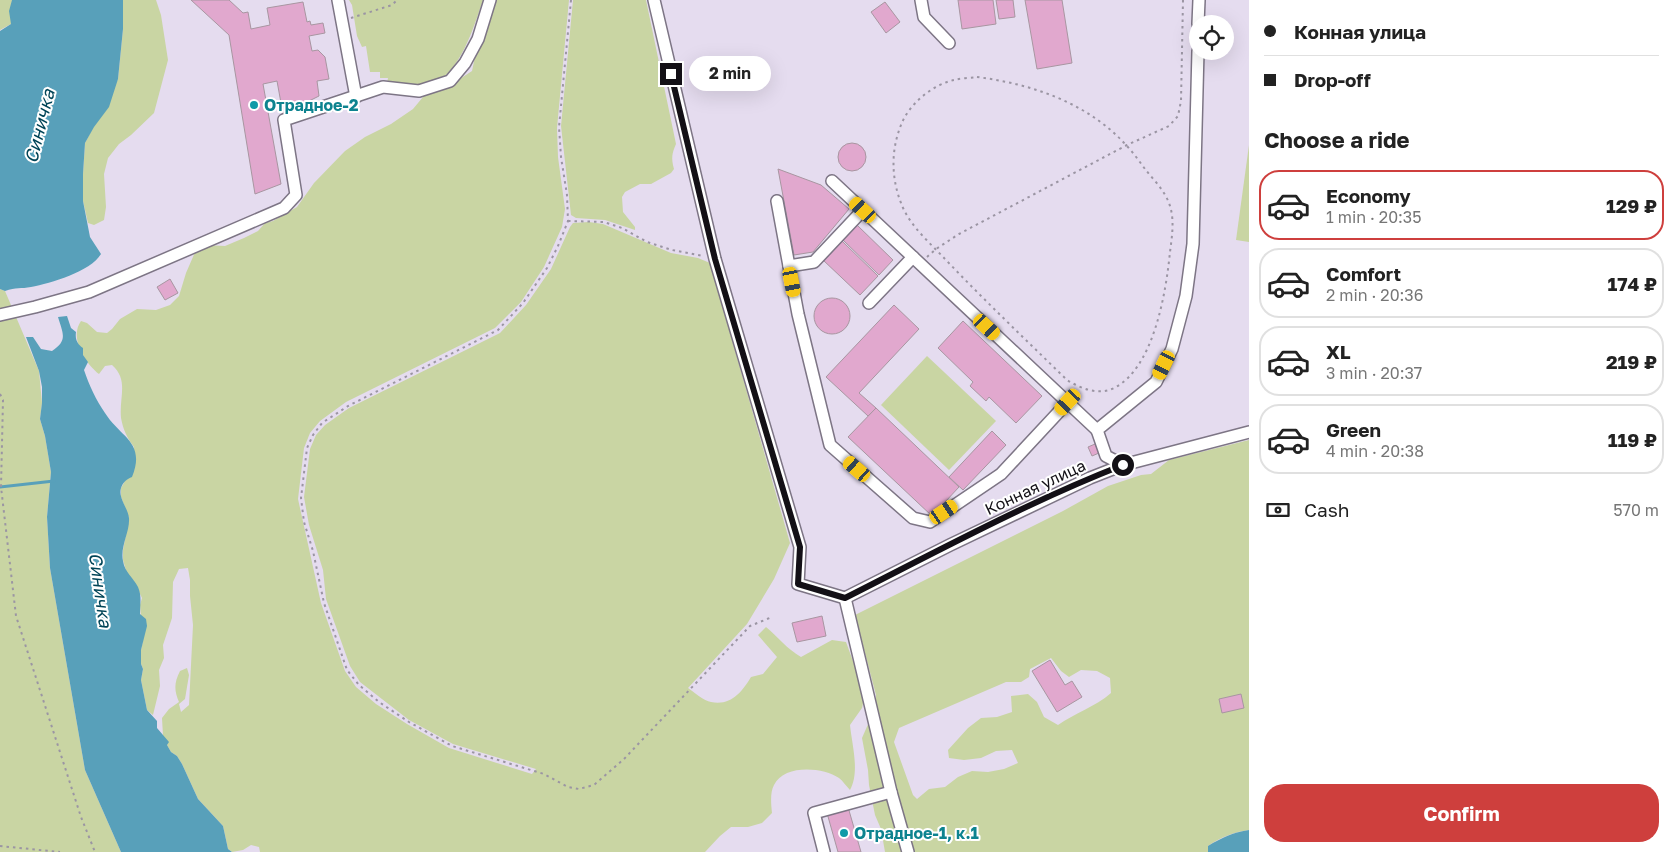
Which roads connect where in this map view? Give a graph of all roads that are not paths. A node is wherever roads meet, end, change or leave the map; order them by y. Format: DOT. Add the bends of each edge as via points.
graph roads {
  1 [pos="338,0"];
  2 [pos="490,0"];
  3 [pos="654,0"];
  4 [pos="921,0"];
  5 [pos="1199,0"];
  6 [pos="1198,15"];
  7 [pos="950,43"];
  8 [pos="1198,60"];
  9 [pos="356,96"];
  10 [pos="832,181"];
  11 [pos="777,201"];
  12 [pos="863,210"];
  13 [pos="916,260"];
  14 [pos="789,266"];
  15 [pos="869,303"];
  16 [pos="0,315"];
  17 [pos="1068,402"];
  18 [pos="1097,430"];
  19 [pos="1249,432"];
  20 [pos="1123,465"];
  21 [pos="845,598"];
  22 [pos="891,792"];
  23 [pos="824,852"];
  24 [pos="908,852"];
  1 -- 9 [label="street"];
  2 -- 9 [label="street" via="466,64 450,82 419,91 383,87"];
  3 -- 21 [label="street" via="715,259 800,547 798,584"];
  4 -- 7 [label="street" via="924,17"];
  5 -- 6 [label="street"];
  8 -- 18 [label="street" via="1193,244 1177,332 1156,382"];
  9 -- 16 [label="street" via="284,120 296,194 284,208 89,292"];
  10 -- 12 [label="street"];
  11 -- 14 [label="street"];
  12 -- 13 [label="street"];
  12 -- 14 [label="street" via="814,262"];
  13 -- 15 [label="street"];
  13 -- 17 [label="street"];
  14 -- 17 [label="street" via="830,445 913,518 930,522 1000,474"];
  17 -- 18 [label="street"];
  18 -- 20 [label="street" via="1106,456"];
  19 -- 20 [label="street, Конная улица"];
  20 -- 21 [label="street, Конная улица" via="993,524"];
  21 -- 22 [label="street"];
  22 -- 23 [label="street" via="814,813"];
  22 -- 24 [label="street"];
}
